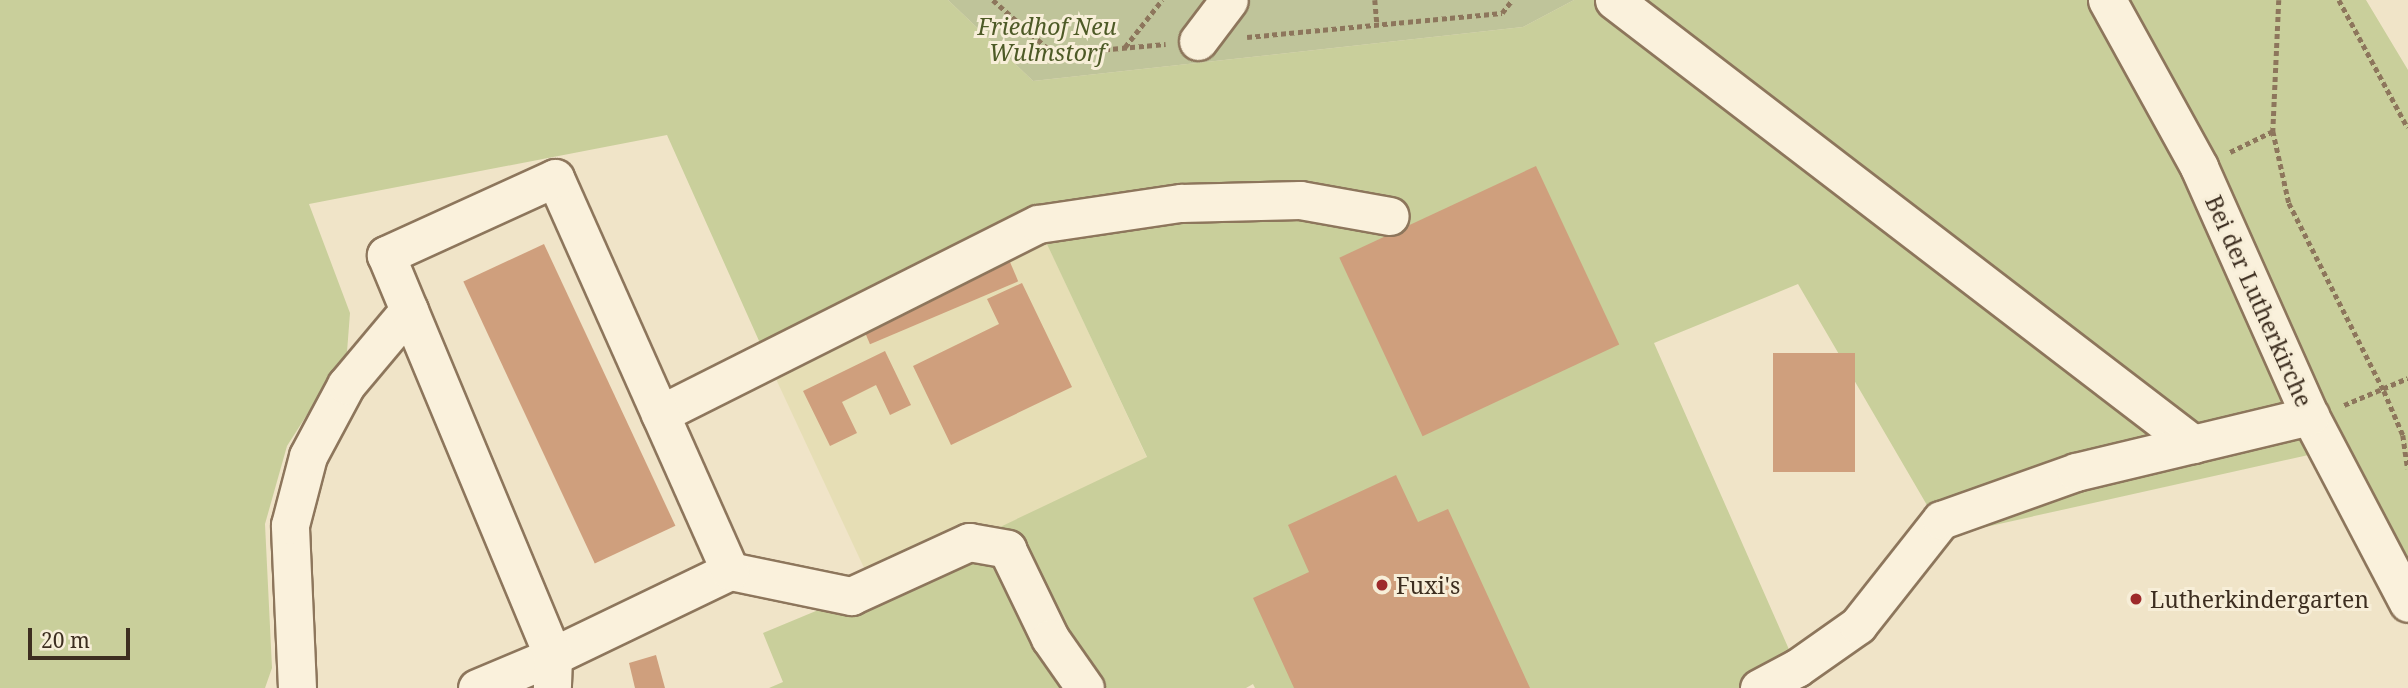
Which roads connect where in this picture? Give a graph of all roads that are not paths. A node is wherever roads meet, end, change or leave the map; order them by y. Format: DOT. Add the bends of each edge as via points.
graph roads {
  1 [pos="1229,0"];
  2 [pos="1614,0"];
  3 [pos="2107,0"];
  4 [pos="1198,41"];
  5 [pos="1390,216"];
  6 [pos="410,310"];
  7 [pos="660,414"];
  8 [pos="2310,416"];
  9 [pos="2193,444"];
  10 [pos="730,571"];
  11 [pos="2408,603"];
  12 [pos="1050,638"];
  13 [pos="552,672"];
  14 [pos="297,688"];
  15 [pos="477,688"];
  16 [pos="1056,688"];
  17 [pos="1085,688"];
  18 [pos="1759,688"];
  1 -- 4 [label="street"];
  2 -- 9 [label="street"];
  3 -- 8 [label="street, Bei der Lutherkirche" via="2199,167"];
  5 -- 7 [label="street" via="1300,200 1207,202 1038,224"];
  6 -- 7 [label="street" via="386,255 555,178"];
  6 -- 13 [label="street"];
  6 -- 14 [label="street" via="346,385 307,456 290,525"];
  7 -- 10 [label="street"];
  8 -- 9 [label="street"];
  8 -- 11 [label="street, Bei der Lutherkirche"];
  9 -- 18 [label="street" via="2076,472 1941,520 1858,625 1797,668"];
  10 -- 12 [label="street" via="851,596 969,542 1007,549"];
  10 -- 13 [label="street"];
  12 -- 16 [label="street"];
  12 -- 17 [label="street"];
  13 -- 15 [label="street"];
}
